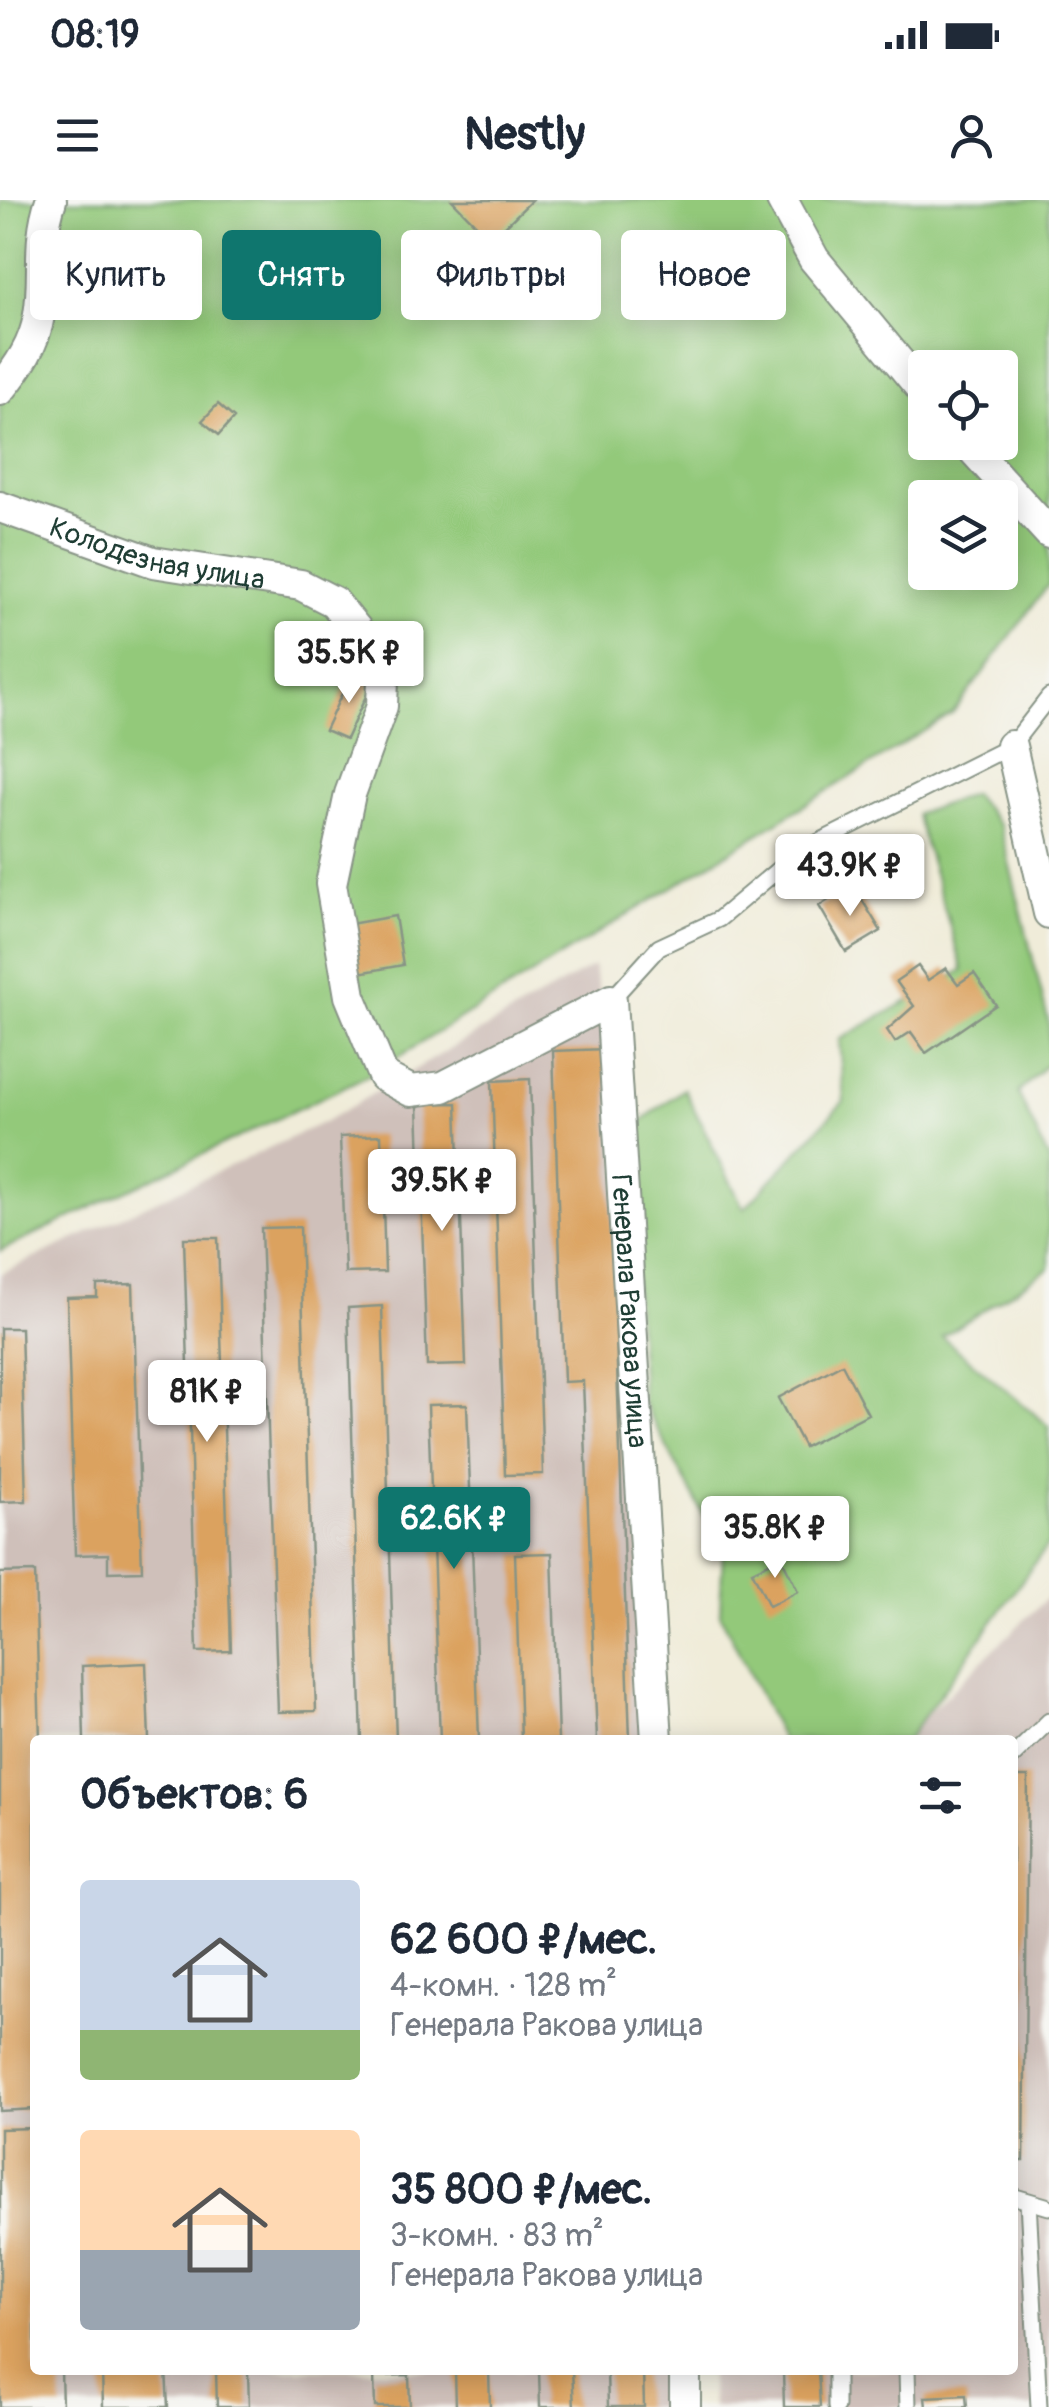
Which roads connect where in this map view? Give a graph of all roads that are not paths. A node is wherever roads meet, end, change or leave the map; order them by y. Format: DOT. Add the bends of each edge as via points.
graph roads {
  1 [pos="50,200"];
  2 [pos="782,200"];
  3 [pos="908,372"];
  4 [pos="0,390"];
  5 [pos="983,460"];
  6 [pos="0,508"];
  7 [pos="1049,532"];
  8 [pos="1049,697"];
  9 [pos="1012,746"];
  10 [pos="1049,913"];
  11 [pos="611,1000"];
  12 [pos="1049,1721"];
  13 [pos="658,1735"];
  14 [pos="1018,1751"];
  15 [pos="1020,2198"];
  16 [pos="1049,2207"];
  17 [pos="684,2375"];
  18 [pos="836,2375"];
  19 [pos="907,2375"];
  20 [pos="685,2407"];
  21 [pos="836,2407"];
  22 [pos="908,2407"];
  23 [pos="1039,2407"];
  1 -- 4 [label="street" via="40,233 40,316 26,355"];
  2 -- 3 [label="street" via="814,259"];
  5 -- 7 [label="street"];
  6 -- 11 [label="street, Колодезная улица" via="154,562 301,585 334,602 376,652 382,706 350,794 331,884 350,996 384,1076 411,1091 443,1087"];
  8 -- 9 [label="lane"];
  9 -- 10 [label="street"];
  9 -- 11 [label="lane" via="799,852 719,919 660,946"];
  11 -- 13 [label="street, Генерала Ракова улица"];
  12 -- 14 [label="lane"];
  15 -- 16 [label="lane"];
  15 -- 23 [label="lane"];
  17 -- 20 [label="street"];
  18 -- 21 [label="lane"];
  19 -- 22 [label="lane"];
}
